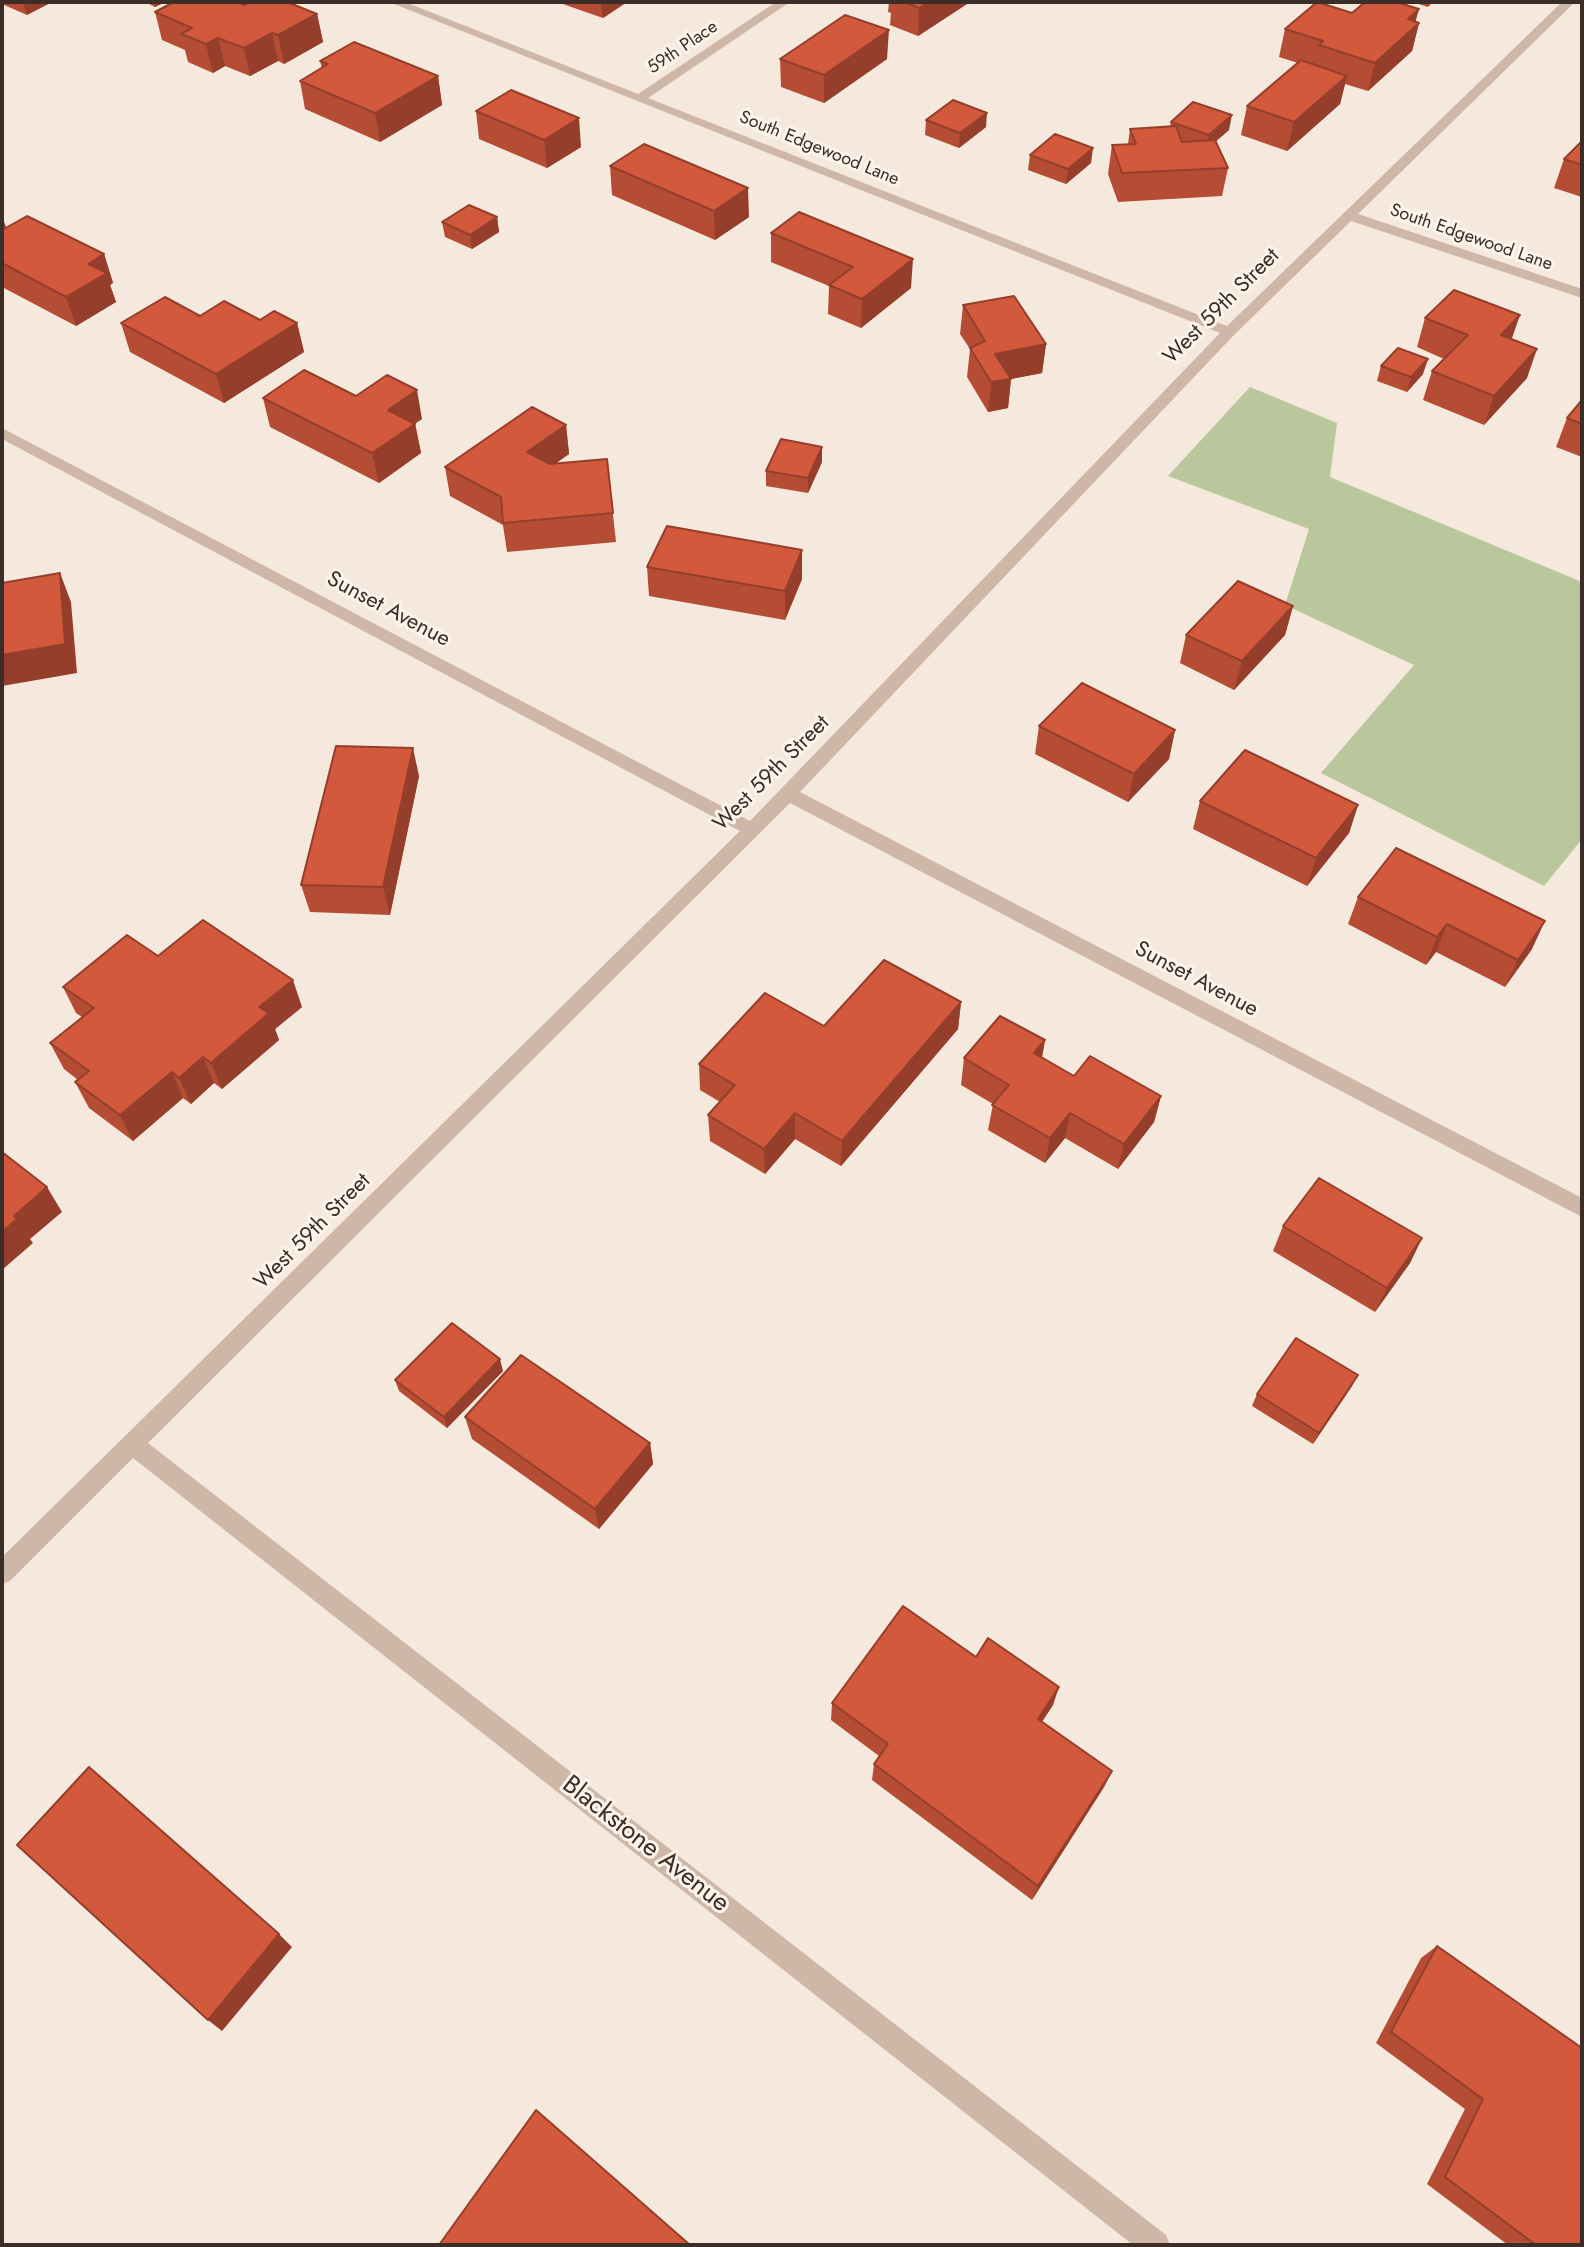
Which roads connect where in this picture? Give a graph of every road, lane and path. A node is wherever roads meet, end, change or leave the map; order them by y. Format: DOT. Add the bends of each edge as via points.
graph roads {
  1 [pos="395,2"];
  2 [pos="784,2"];
  3 [pos="1569,2"];
  4 [pos="641,97"];
  5 [pos="1349,216"];
  6 [pos="1582,294"];
  7 [pos="1229,332"];
  8 [pos="3,435"];
  9 [pos="788,794"];
  10 [pos="751,829"];
  11 [pos="1582,1208"];
  12 [pos="133,1445"];
  13 [pos="2,1573"];
  14 [pos="1156,2245"];
  1 -- 4 [label="street, South Edgewood Lane"];
  2 -- 4 [label="street, 59th Place"];
  3 -- 5 [label="street, West 59th Street"];
  4 -- 7 [label="street, South Edgewood Lane"];
  5 -- 6 [label="street, South Edgewood Lane"];
  5 -- 7 [label="street, West 59th Street"];
  7 -- 9 [label="street, West 59th Street"];
  8 -- 10 [label="street, Sunset Avenue"];
  9 -- 10 [label="street, West 59th Street"];
  9 -- 11 [label="street, Sunset Avenue"];
  10 -- 12 [label="street, West 59th Street"];
  12 -- 13 [label="street, West 59th Street"];
  12 -- 14 [label="street, Blackstone Avenue"];
}
